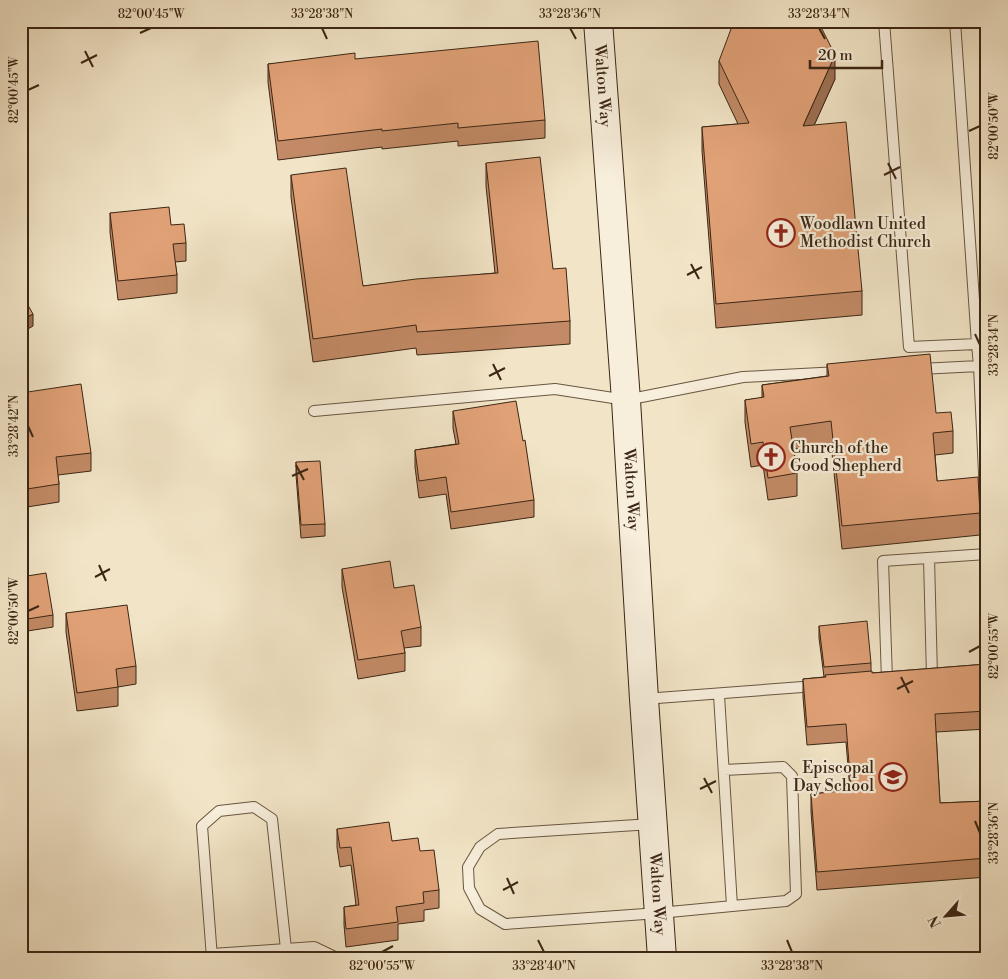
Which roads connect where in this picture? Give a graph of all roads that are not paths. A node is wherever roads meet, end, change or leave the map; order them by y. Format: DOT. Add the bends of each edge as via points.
graph roads {
  1 [pos="598,21"];
  2 [pos="884,21"];
  3 [pos="955,21"];
  4 [pos="977,344"];
  5 [pos="979,366"];
  6 [pos="910,369"];
  7 [pos="851,372"];
  8 [pos="626,400"];
  9 [pos="314,411"];
  10 [pos="987,538"];
  11 [pos="987,554"];
  12 [pos="929,558"];
  13 [pos="932,677"];
  14 [pos="886,681"];
  15 [pos="828,686"];
  16 [pos="719,695"];
  17 [pos="644,699"];
  18 [pos="724,770"];
  19 [pos="653,824"];
  20 [pos="732,906"];
  21 [pos="659,913"];
  22 [pos="286,949"];
  23 [pos="212,956"];
  24 [pos="337,958"];
  25 [pos="662,958"];
  1 -- 8 [label="main road, Walton Way"];
  2 -- 4 [label="lane" via="909,347"];
  3 -- 4 [label="lane"];
  4 -- 5 [label="lane"];
  5 -- 6 [label="lane"];
  5 -- 10 [label="lane"];
  7 -- 8 [label="lane" via="743,377"];
  8 -- 9 [label="lane" via="555,389"];
  8 -- 17 [label="main road, Walton Way"];
  11 -- 12 [label="lane"];
  12 -- 13 [label="lane"];
  12 -- 14 [label="lane" via="883,561"];
  15 -- 16 [label="lane"];
  16 -- 17 [label="lane"];
  16 -- 18 [label="lane"];
  17 -- 19 [label="main road, Walton Way"];
  18 -- 20 [label="lane"];
  18 -- 20 [label="lane" via="783,767 792,776 796,894 786,901"];
  19 -- 21 [label="main road, Walton Way"];
  19 -- 21 [label="lane" via="498,834 480,847 468,867 469,888 480,908 505,924"];
  20 -- 21 [label="lane"];
  21 -- 25 [label="main road, Walton Way"];
  22 -- 23 [label="lane"];
  22 -- 23 [label="lane" via="272,819 254,807 219,811 202,826"];
  22 -- 24 [label="lane" via="314,947"];
}
